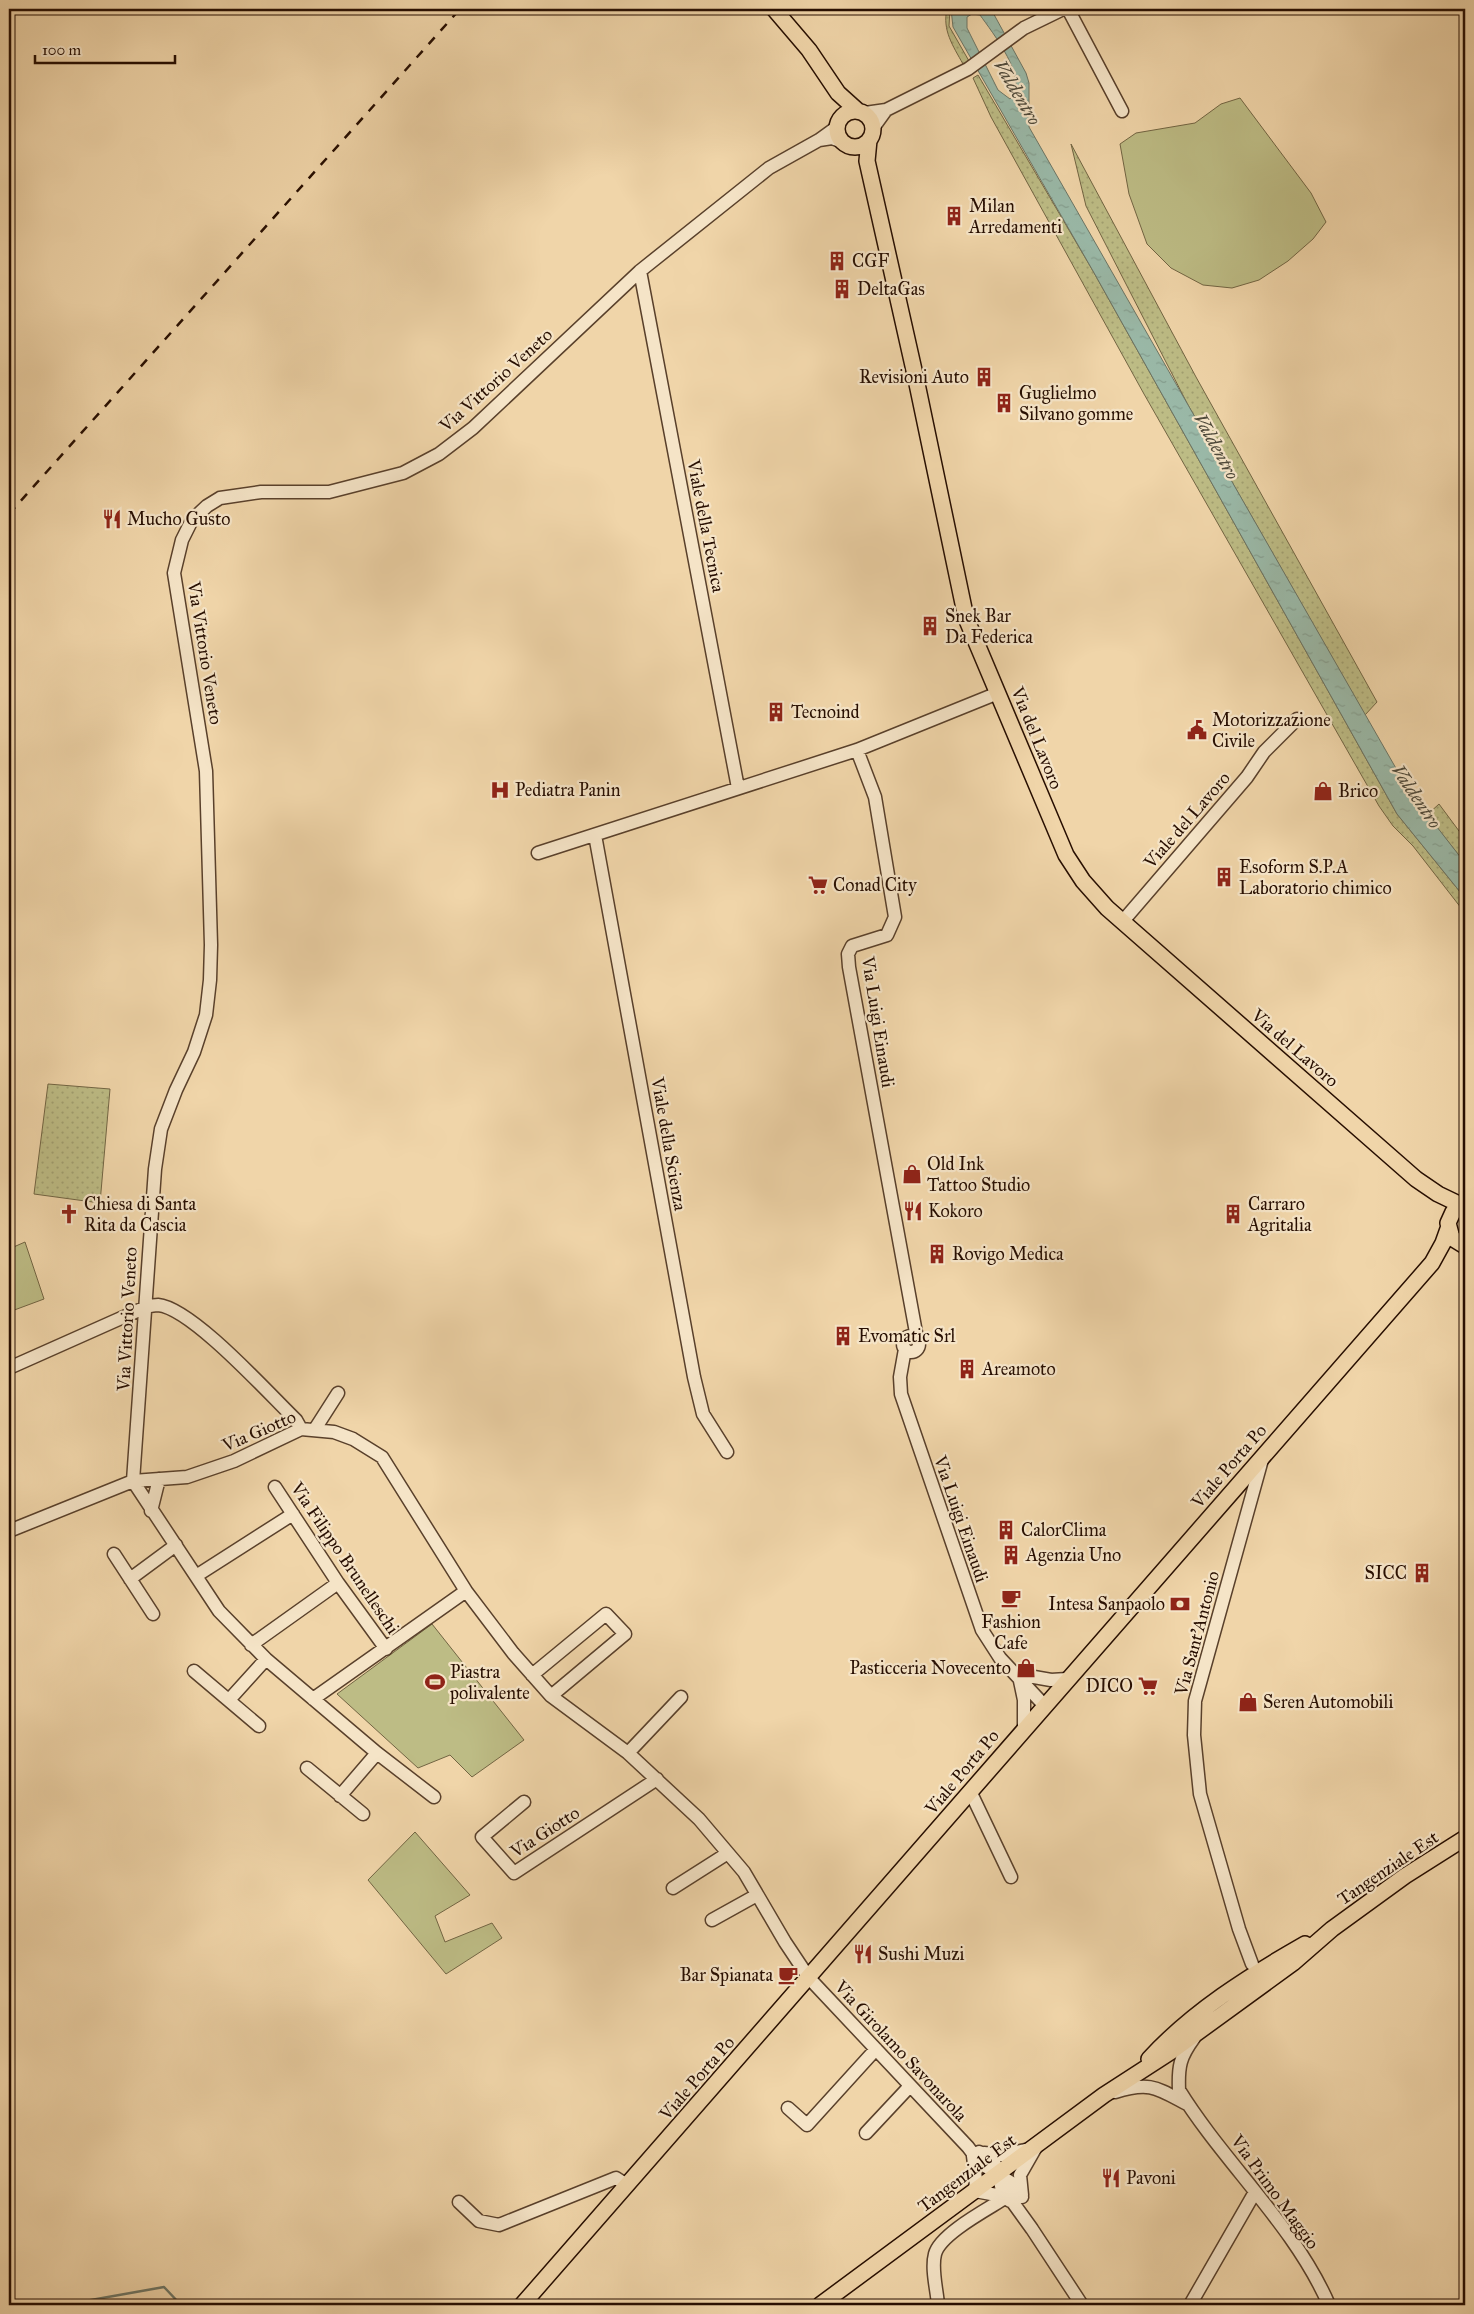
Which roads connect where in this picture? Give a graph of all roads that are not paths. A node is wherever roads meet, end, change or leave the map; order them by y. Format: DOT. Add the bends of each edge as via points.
graph roads {
  1 [pos="774,9"];
  2 [pos="1063,9"];
  3 [pos="1068,9"];
  4 [pos="838,93"];
  5 [pos="886,110"];
  6 [pos="1122,110"];
  7 [pos="862,112"];
  8 [pos="839,123"];
  9 [pos="871,134"];
  10 [pos="819,140"];
  11 [pos="847,144"];
  12 [pos="867,161"];
  13 [pos="640,271"];
  14 [pos="998,693"];
  15 [pos="1297,719"];
  16 [pos="857,750"];
  17 [pos="738,788"];
  18 [pos="595,835"];
  19 [pos="538,853"];
  20 [pos="1123,921"];
  21 [pos="1422,1184"];
  22 [pos="1464,1206"];
  23 [pos="1448,1227"];
  24 [pos="1465,1246"];
  25 [pos="1432,1263"];
  26 [pos="146,1307"];
  27 [pos="9,1368"];
  28 [pos="338,1393"];
  29 [pos="301,1429"];
  30 [pos="315,1429"];
  31 [pos="727,1452"];
  32 [pos="1263,1456"];
  33 [pos="159,1480"];
  34 [pos="133,1482"];
  35 [pos="275,1487"];
  36 [pos="149,1509"];
  37 [pos="293,1514"];
  38 [pos="9,1531"];
  39 [pos="176,1545"];
  40 [pos="114,1554"];
  41 [pos="196,1576"];
  42 [pos="130,1579"];
  43 [pos="338,1583"];
  44 [pos="466,1591"];
  45 [pos="153,1614"];
  46 [pos="251,1645"];
  47 [pos="386,1649"];
  48 [pos="266,1659"];
  49 [pos="194,1671"];
  50 [pos="1017,1674"];
  51 [pos="532,1675"];
  52 [pos="1067,1679"];
  53 [pos="551,1696"];
  54 [pos="681,1697"];
  55 [pos="313,1699"];
  56 [pos="229,1700"];
  57 [pos="1048,1701"];
  58 [pos="259,1726"];
  59 [pos="1024,1728"];
  60 [pos="377,1753"];
  61 [pos="628,1753"];
  62 [pos="307,1768"];
  63 [pos="657,1779"];
  64 [pos="970,1791"];
  65 [pos="340,1796"];
  66 [pos="434,1797"];
  67 [pos="524,1802"];
  68 [pos="363,1814"];
  69 [pos="1465,1838"];
  70 [pos="728,1852"];
  71 [pos="1011,1877"];
  72 [pos="673,1888"];
  73 [pos="757,1895"];
  74 [pos="712,1920"];
  75 [pos="1332,1929"];
  76 [pos="1252,1964"];
  77 [pos="810,1978"];
  78 [pos="1197,2034"];
  79 [pos="876,2049"];
  80 [pos="1138,2072"];
  81 [pos="910,2086"];
  82 [pos="1104,2095"];
  83 [pos="1187,2104"];
  84 [pos="788,2108"];
  85 [pos="866,2133"];
  86 [pos="1035,2146"];
  87 [pos="973,2151"];
  88 [pos="999,2174"];
  89 [pos="627,2185"];
  90 [pos="975,2191"];
  91 [pos="1255,2192"];
  92 [pos="1005,2198"];
  93 [pos="1019,2201"];
  94 [pos="459,2202"];
  95 [pos="522,2305"];
  96 [pos="820,2305"];
  97 [pos="938,2305"];
  98 [pos="1082,2305"];
  99 [pos="1190,2305"];
  100 [pos="1330,2305"];
  1 -- 4 [label="main road" via="809,50"];
  2 -- 5 [label="street" via="1013,36 968,69"];
  3 -- 6 [label="street"];
  4 -- 7 [label="main road"];
  4 -- 8 [label="main road"];
  5 -- 7 [label="street"];
  5 -- 9 [label="street"];
  7 -- 8 [label="main road" via="846,113"];
  7 -- 9 [label="main road" via="871,120"];
  8 -- 10 [label="street, Via Vittorio Veneto"];
  8 -- 11 [label="main road" via="839,137"];
  9 -- 11 [label="main road" via="862,146"];
  9 -- 12 [label="main road"];
  10 -- 11 [label="street" via="832,138"];
  10 -- 13 [label="street, Via Vittorio Veneto" via="769,168"];
  11 -- 12 [label="main road"];
  12 -- 14 [label="main road, Via del Lavoro" via="966,618"];
  13 -- 17 [label="street, Viale della Tecnica"];
  13 -- 26 [label="street, Via Vittorio Veneto" via="473,428 439,454 403,473 329,492 261,492 220,498 192,520 182,540 174,574 206,771 210,980 206,1015 194,1052 161,1128 155,1169"];
  14 -- 16 [label="street"];
  14 -- 20 [label="main road, Via del Lavoro" via="1066,855 1094,894"];
  15 -- 20 [label="street, Viale del Lavoro" via="1264,752"];
  16 -- 17 [label="street"];
  16 -- 50 [label="street, Via Luigi Einaudi" via="876,797 895,918 887,935 852,946 848,954 914,1334 904,1340 909,1350 902,1363 900,1394 982,1630 1000,1658"];
  17 -- 18 [label="street"];
  18 -- 19 [label="street"];
  18 -- 31 [label="street, Viale della Scienza" via="694,1378 703,1414"];
  20 -- 21 [label="main road, Via del Lavoro"];
  21 -- 22 [label="main road"];
  21 -- 23 [label="main road" via="1444,1213"];
  22 -- 23 [label="main road, Viale Porta Po" via="1453,1212"];
  23 -- 24 [label="main road, Viale Porta Po" via="1452,1238"];
  23 -- 25 [label="main road, Viale Porta Po"];
  24 -- 25 [label="main road, Viale Porta Po"];
  25 -- 32 [label="main road, Viale Porta Po"];
  26 -- 27 [label="street"];
  26 -- 29 [label="street" via="158,1305 180,1314 210,1335 296,1420"];
  26 -- 34 [label="street, Via Vittorio Veneto"];
  28 -- 30 [label="street"];
  29 -- 30 [label="street, Via Giotto"];
  29 -- 33 [label="street, Via Giotto" via="234,1461 187,1477"];
  30 -- 44 [label="street, Via Giotto" via="353,1439 382,1456"];
  32 -- 52 [label="main road, Viale Porta Po"];
  32 -- 76 [label="street, Via Sant'Antonio" via="1195,1701 1194,1735 1200,1794"];
  33 -- 34 [label="street, Via Giotto"];
  33 -- 36 [label="street"];
  34 -- 36 [label="street"];
  34 -- 38 [label="street, Via Giotto"];
  35 -- 37 [label="street, Via Filippo Brunelleschi"];
  36 -- 39 [label="street"];
  37 -- 41 [label="street"];
  37 -- 43 [label="street, Via Filippo Brunelleschi"];
  39 -- 41 [label="street"];
  39 -- 42 [label="street"];
  40 -- 42 [label="street"];
  41 -- 46 [label="street" via="219,1612"];
  42 -- 45 [label="street"];
  43 -- 46 [label="street"];
  43 -- 47 [label="street, Via Filippo Brunelleschi"];
  44 -- 47 [label="street, Via Filippo Brunelleschi"];
  44 -- 51 [label="street, Via Giotto"];
  46 -- 48 [label="street"];
  47 -- 55 [label="street, Via Filippo Brunelleschi"];
  48 -- 55 [label="street"];
  48 -- 56 [label="street"];
  49 -- 56 [label="street"];
  50 -- 52 [label="street" via="1051,1680"];
  50 -- 57 [label="street, Via Luigi Einaudi" via="1034,1682"];
  50 -- 59 [label="street" via="1024,1700"];
  51 -- 53 [label="street, Via Giotto"];
  51 -- 53 [label="street" via="606,1614 625,1634"];
  52 -- 57 [label="main road, Viale Porta Po"];
  53 -- 61 [label="street, Via Giotto"];
  54 -- 61 [label="street"];
  55 -- 60 [label="street"];
  56 -- 58 [label="street"];
  57 -- 59 [label="main road, Viale Porta Po"];
  59 -- 64 [label="main road, Viale Porta Po"];
  60 -- 65 [label="street"];
  60 -- 66 [label="street"];
  61 -- 63 [label="street, Via Giotto"];
  62 -- 65 [label="street"];
  63 -- 67 [label="street, Via Giotto" via="514,1873 482,1837"];
  63 -- 70 [label="street, Via Giotto"];
  64 -- 71 [label="street"];
  64 -- 77 [label="main road, Viale Porta Po"];
  65 -- 68 [label="street"];
  69 -- 75 [label="main road, Tangenziale Est" via="1405,1876"];
  70 -- 72 [label="street"];
  70 -- 73 [label="street, Via Giotto"];
  73 -- 74 [label="street"];
  73 -- 77 [label="street, Via Giotto"];
  75 -- 78 [label="main road, Tangenziale Est" via="1293,1963"];
  75 -- 80 [label="main road, Tangenziale Est" via="1263,1968 1175,2032"];
  77 -- 79 [label="street, Via Girolamo Savonarola"];
  77 -- 89 [label="main road, Viale Porta Po"];
  78 -- 80 [label="main road, Tangenziale Est"];
  78 -- 83 [label="street, Via Primo Maggio" via="1179,2065 1179,2090"];
  79 -- 81 [label="street, Via Girolamo Savonarola"];
  79 -- 84 [label="street" via="807,2125"];
  80 -- 82 [label="main road, Tangenziale Est"];
  81 -- 85 [label="street"];
  81 -- 87 [label="street, Via Girolamo Savonarola"];
  82 -- 83 [label="street, Via Primo Maggio" via="1146,2086 1160,2089"];
  82 -- 86 [label="main road, Tangenziale Est"];
  83 -- 91 [label="street, Via Primo Maggio"];
  86 -- 87 [label="street" via="1003,2156"];
  86 -- 88 [label="main road, Tangenziale Est"];
  86 -- 93 [label="street" via="1020,2175"];
  87 -- 88 [label="street, Via Girolamo Savonarola" via="986,2168"];
  87 -- 90 [label="street"];
  88 -- 90 [label="main road, Tangenziale Est"];
  88 -- 93 [label="street" via="1001,2186"];
  89 -- 94 [label="street" via="616,2178 499,2225 479,2220"];
  89 -- 95 [label="main road, Viale Porta Po"];
  90 -- 92 [label="street"];
  90 -- 96 [label="main road, Tangenziale Est"];
  91 -- 99 [label="street"];
  91 -- 100 [label="street, Via Primo Maggio" via="1306,2263"];
  92 -- 93 [label="street"];
  92 -- 97 [label="street" via="949,2236 935,2252"];
  93 -- 98 [label="street" via="1032,2229"];
}
